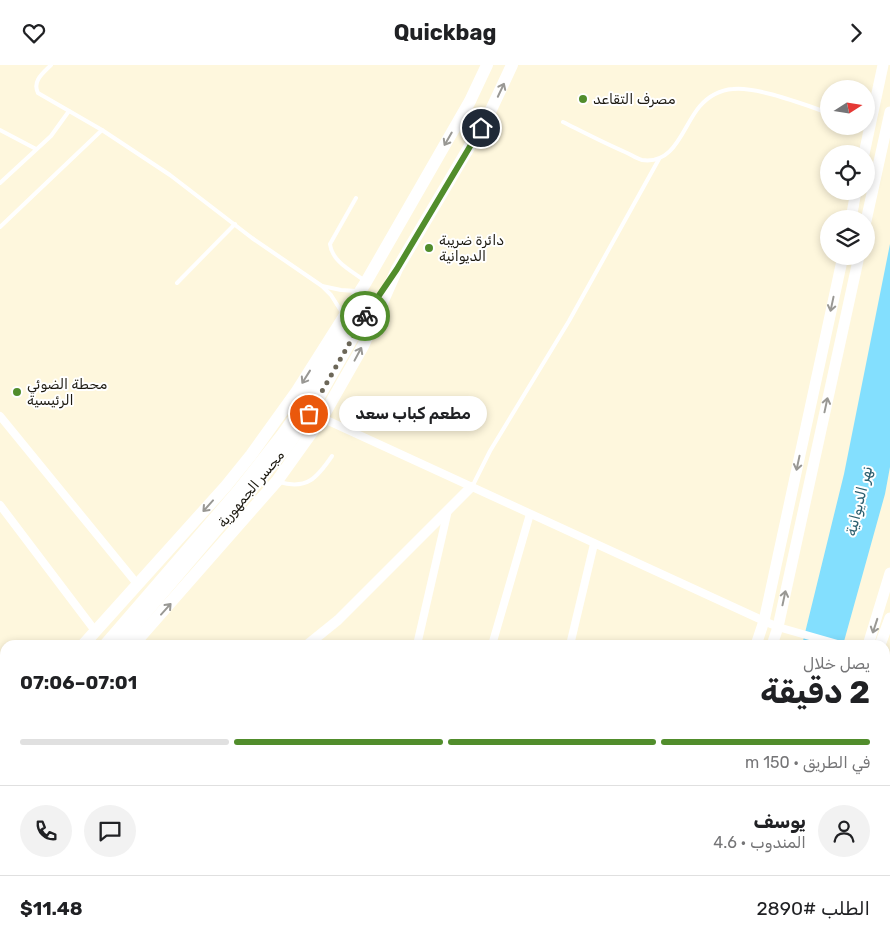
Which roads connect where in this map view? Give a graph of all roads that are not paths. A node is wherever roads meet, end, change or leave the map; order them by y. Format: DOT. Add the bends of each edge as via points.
graph roads {
  1 [pos="51,65"];
  2 [pos="487,65"];
  3 [pos="512,65"];
  4 [pos="883,65"];
  5 [pos="875,97"];
  6 [pos="820,110"];
  7 [pos="69,111"];
  8 [pos="890,112"];
  9 [pos="563,122"];
  10 [pos="102,129"];
  11 [pos="0,130"];
  12 [pos="36,149"];
  13 [pos="659,159"];
  14 [pos="0,183"];
  15 [pos="356,198"];
  16 [pos="868,210"];
  17 [pos="235,223"];
  18 [pos="0,227"];
  19 [pos="840,265"];
  20 [pos="857,265"];
  21 [pos="397,269"];
  22 [pos="177,283"];
  23 [pos="365,283"];
  24 [pos="322,286"];
  25 [pos="345,317"];
  26 [pos="338,353"];
  27 [pos="0,416"];
  28 [pos="322,418"];
  29 [pos="332,456"];
  30 [pos="276,481"];
  31 [pos="472,487"];
  32 [pos="0,505"];
  33 [pos="448,510"];
  34 [pos="530,514"];
  35 [pos="594,544"];
  36 [pos="890,573"];
  37 [pos="138,585"];
  38 [pos="890,618"];
  39 [pos="764,621"];
  40 [pos="778,627"];
  41 [pos="96,631"];
  42 [pos="88,640"];
  43 [pos="109,640"];
  44 [pos="122,640"];
  45 [pos="137,640"];
  46 [pos="313,640"];
  47 [pos="418,640"];
  48 [pos="493,640"];
  49 [pos="571,640"];
  50 [pos="758,640"];
  51 [pos="774,640"];
  52 [pos="824,640"];
  53 [pos="870,640"];
  54 [pos="882,640"];
  1 -- 7 [label="lane" via="37,81 36,90"];
  2 -- 23 [label="main road, one-way" via="470,101"];
  21 -- 3 [label="main road, one-way" via="490,112"];
  4 -- 5 [label="main road"];
  6 -- 13 [label="lane" via="753,90 732,89 714,94 699,107 681,138"];
  7 -- 10 [label="lane"];
  7 -- 12 [label="lane" via="51,136"];
  8 -- 16 [label="main road"];
  9 -- 13 [label="lane" via="642,160"];
  10 -- 17 [label="lane"];
  10 -- 18 [label="lane"];
  11 -- 12 [label="lane"];
  12 -- 14 [label="lane"];
  13 -- 31 [label="lane"];
  15 -- 23 [label="lane" via="330,244 337,260"];
  17 -- 22 [label="lane"];
  17 -- 24 [label="lane"];
  19 -- 39 [label="main road, one-way"];
  40 -- 20 [label="main road, one-way"];
  21 -- 26 [label="main road, مجسر الجمهورية"];
  28 -- 21 [label="main road, one-way" via="363,346"];
  23 -- 24 [label="lane" via="341,290"];
  23 -- 25 [label="main road"];
  23 -- 26 [label="main road, مجسر الجمهورية"];
  24 -- 25 [label="lane"];
  25 -- 37 [label="main road, one-way" via="251,455"];
  26 -- 43 [label="main road, مجسر الجمهورية" via="238,491"];
  26 -- 44 [label="main road, مجسر الجمهورية" via="300,429 287,447"];
  27 -- 37 [label="street"];
  28 -- 30 [label="main road"];
  28 -- 31 [label="street"];
  29 -- 30 [label="lane" via="319,475 309,482 291,485"];
  45 -- 30 [label="main road, one-way"];
  31 -- 33 [label="street"];
  31 -- 34 [label="street"];
  32 -- 41 [label="street"];
  33 -- 46 [label="street" via="338,620"];
  33 -- 47 [label="street"];
  34 -- 35 [label="street"];
  34 -- 48 [label="street"];
  35 -- 39 [label="street"];
  35 -- 49 [label="street"];
  36 -- 53 [label="main road, one-way"];
  37 -- 41 [label="main road"];
  38 -- 54 [label="main road"];
  39 -- 40 [label="street"];
  39 -- 50 [label="main road"];
  40 -- 51 [label="main road"];
  40 -- 52 [label="street"];
  41 -- 42 [label="main road"];
}
